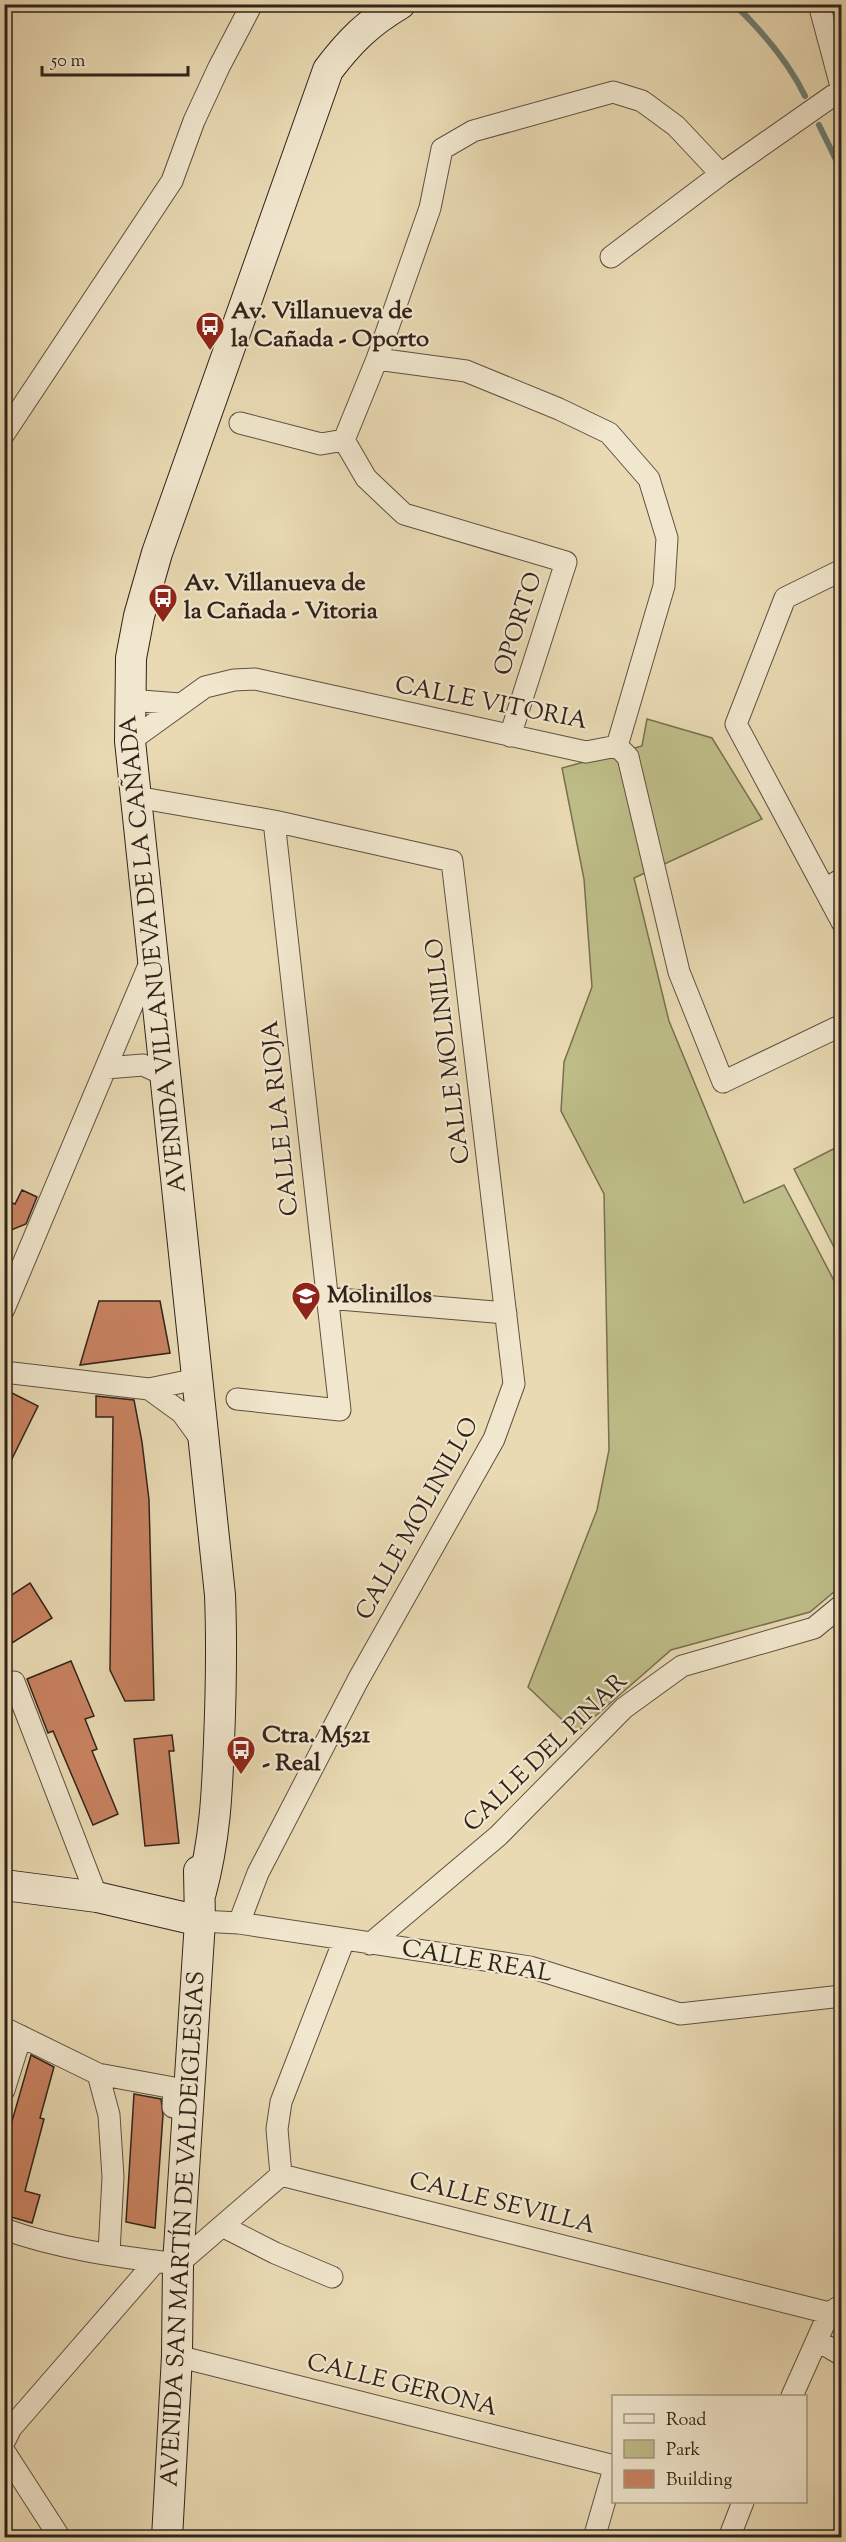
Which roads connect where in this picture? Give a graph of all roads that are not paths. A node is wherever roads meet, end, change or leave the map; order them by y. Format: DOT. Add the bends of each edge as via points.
graph roads {
  1 [pos="252,4"];
  2 [pos="400,4"];
  3 [pos="821,6"];
  4 [pos="841,90"];
  5 [pos="721,174"];
  6 [pos="611,257"];
  7 [pos="377,359"];
  8 [pos="240,423"];
  9 [pos="4,434"];
  10 [pos="344,440"];
  11 [pos="842,570"];
  12 [pos="129,700"];
  13 [pos="180,704"];
  14 [pos="510,736"];
  15 [pos="129,741"];
  16 [pos="617,746"];
  17 [pos="136,797"];
  18 [pos="274,821"];
  19 [pos="833,884"];
  20 [pos="842,922"];
  21 [pos="152,958"];
  22 [pos="842,1025"];
  23 [pos="106,1068"];
  24 [pos="165,1075"];
  25 [pos="327,1298"];
  26 [pos="4,1309"];
  27 [pos="506,1313"];
  28 [pos="4,1371"];
  29 [pos="197,1379"];
  30 [pos="148,1389"];
  31 [pos="237,1399"];
  32 [pos="204,1443"];
  33 [pos="842,1605"];
  34 [pos="4,1686"];
  35 [pos="200,1882"];
  36 [pos="4,1885"];
  37 [pos="97,1897"];
  38 [pos="146,1907"];
  39 [pos="200,1921"];
  40 [pos="239,1923"];
  41 [pos="344,1940"];
  42 [pos="370,1944"];
  43 [pos="842,1996"];
  44 [pos="13,2032"];
  45 [pos="98,2074"];
  46 [pos="4,2090"];
  47 [pos="189,2108"];
  48 [pos="281,2175"];
  49 [pos="222,2226"];
  50 [pos="4,2229"];
  51 [pos="109,2253"];
  52 [pos="167,2262"];
  53 [pos="332,2277"];
  54 [pos="836,2309"];
  55 [pos="818,2341"];
  56 [pos="842,2355"];
  57 [pos="177,2356"];
  58 [pos="793,2395"];
  59 [pos="4,2442"];
  60 [pos="4,2451"];
  61 [pos="612,2467"];
  62 [pos="612,2475"];
  63 [pos="743,2503"];
  64 [pos="60,2538"];
  65 [pos="167,2538"];
  66 [pos="594,2538"];
  67 [pos="729,2538"];
  1 -- 9 [label="street" via="219,67 172,181"];
  2 -- 12 [label="main road, AVENIDA VILLANUEVA DE LA CAÑADA" via="353,38 328,70 157,553 131,658"];
  3 -- 4 [label="street"];
  4 -- 5 [label="street"];
  5 -- 6 [label="street"];
  5 -- 7 [label="street" via="676,126 642,101 613,92 473,131 442,149 430,208"];
  7 -- 10 [label="street"];
  7 -- 16 [label="street" via="466,371 559,409 609,433 649,479 667,538 664,586"];
  8 -- 10 [label="street" via="321,444"];
  10 -- 14 [label="street, OPORTO" via="366,478 404,514 566,562"];
  11 -- 19 [label="street" via="785,598 736,724"];
  12 -- 13 [label="street"];
  12 -- 15 [label="main road, AVENIDA VILLANUEVA DE LA CAÑADA"];
  13 -- 14 [label="street, CALLE VITORIA" via="206,687 255,680"];
  13 -- 15 [label="street, CALLE VITORIA"];
  14 -- 16 [label="street, CALLE VITORIA" via="586,752"];
  15 -- 17 [label="main road, AVENIDA VILLANUEVA DE LA CAÑADA"];
  16 -- 22 [label="street, CALLE VITORIA" via="628,757 680,972 723,1082"];
  17 -- 18 [label="street"];
  17 -- 21 [label="main road, AVENIDA VILLANUEVA DE LA CAÑADA"];
  18 -- 25 [label="street, CALLE LA RIOJA"];
  18 -- 27 [label="street, CALLE MOLINILLO" via="452,861"];
  19 -- 20 [label="street"];
  21 -- 23 [label="street"];
  21 -- 24 [label="main road, AVENIDA VILLANUEVA DE LA CAÑADA"];
  23 -- 24 [label="street" via="142,1065"];
  23 -- 26 [label="street"];
  24 -- 29 [label="main road, AVENIDA VILLANUEVA DE LA CAÑADA"];
  25 -- 27 [label="street"];
  25 -- 31 [label="street, CALLE LA RIOJA" via="340,1410"];
  27 -- 40 [label="street, CALLE MOLINILLO" via="514,1384 494,1439 353,1690 258,1873"];
  28 -- 30 [label="street"];
  29 -- 30 [label="street"];
  29 -- 32 [label="main road, AVENIDA VILLANUEVA DE LA CAÑADA"];
  30 -- 32 [label="street" via="183,1413"];
  32 -- 35 [label="main road, AVENIDA VILLANUEVA DE LA CAÑADA" via="212,1535 200,1756"];
  33 -- 42 [label="street, CALLE DEL PINAR" via="814,1628 682,1666 652,1687 624,1708 498,1836"];
  34 -- 37 [label="street" via="14,1682"];
  35 -- 38 [label="main road, CALLE REAL" via="177,1898"];
  35 -- 39 [label="main road, AVENIDA VILLANUEVA DE LA CAÑADA"];
  36 -- 37 [label="main road, CALLE REAL"];
  37 -- 38 [label="main road, CALLE REAL"];
  38 -- 39 [label="main road, CALLE REAL"];
  39 -- 40 [label="street, CALLE REAL"];
  39 -- 47 [label="main road, AVENIDA SAN MARTÍN DE VALDEIGLESIAS"];
  40 -- 41 [label="street, CALLE REAL"];
  41 -- 42 [label="street, CALLE REAL"];
  41 -- 48 [label="street" via="281,2102 277,2129"];
  42 -- 43 [label="street, CALLE REAL" via="530,1967 680,2014"];
  44 -- 45 [label="street"];
  44 -- 46 [label="street"];
  45 -- 47 [label="street" via="174,2088 173,2107"];
  45 -- 51 [label="street" via="109,2115 113,2178"];
  47 -- 52 [label="main road, AVENIDA SAN MARTÍN DE VALDEIGLESIAS"];
  48 -- 49 [label="street"];
  48 -- 54 [label="street, CALLE SEVILLA"];
  49 -- 52 [label="street"];
  49 -- 53 [label="street"];
  50 -- 51 [label="street"];
  51 -- 52 [label="street"];
  52 -- 57 [label="main road, AVENIDA SAN MARTÍN DE VALDEIGLESIAS"];
  52 -- 59 [label="street" via="11,2428"];
  54 -- 55 [label="street"];
  55 -- 56 [label="street"];
  55 -- 58 [label="street"];
  57 -- 61 [label="street, CALLE GERONA"];
  57 -- 65 [label="main road, AVENIDA SAN MARTÍN DE VALDEIGLESIAS"];
  60 -- 64 [label="street"];
  62 -- 66 [label="street"];
  63 -- 67 [label="street"];
}
